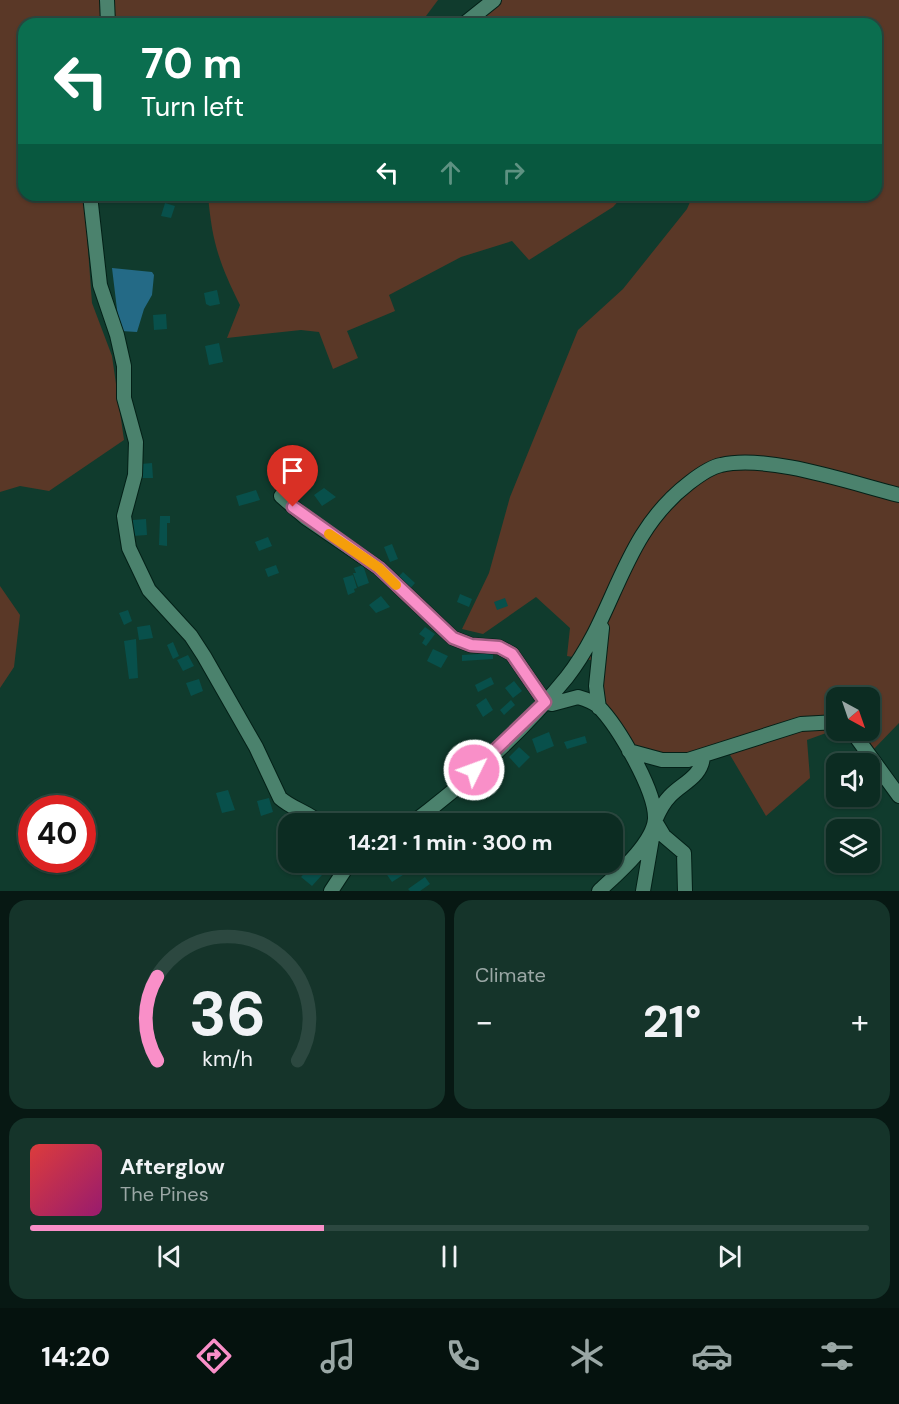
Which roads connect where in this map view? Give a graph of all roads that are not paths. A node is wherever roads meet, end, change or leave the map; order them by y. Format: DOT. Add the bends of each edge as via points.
graph roads {
  1 [pos="107,0"];
  2 [pos="494,0"];
  3 [pos="108,18"];
  4 [pos="472,18"];
  5 [pos="91,201"];
  6 [pos="899,495"];
  7 [pos="281,496"];
  8 [pos="603,616"];
  9 [pos="545,702"];
  10 [pos="600,708"];
  11 [pos="826,723"];
  12 [pos="859,741"];
  13 [pos="629,751"];
  14 [pos="703,756"];
  15 [pos="899,796"];
  16 [pos="308,813"];
  17 [pos="424,813"];
  18 [pos="655,820"];
  19 [pos="343,873"];
  20 [pos="331,891"];
  21 [pos="600,891"];
  22 [pos="643,891"];
  23 [pos="685,891"];
  1 -- 3 [label="street"];
  2 -- 4 [label="street"];
  5 -- 16 [label="street" via="100,285 117,335 124,366 124,398 136,442 135,476 124,516 129,548 149,590 204,656 280,798"];
  6 -- 8 [label="street" via="776,466 718,465 675,493 656,514 634,544"];
  7 -- 9 [label="street" via="379,568 453,638 471,645 499,647 512,654"];
  8 -- 9 [label="street" via="581,657"];
  8 -- 10 [label="street" via="596,686"];
  9 -- 10 [label="street" via="552,704 578,697"];
  9 -- 17 [label="street"];
  10 -- 13 [label="street"];
  11 -- 14 [label="street" via="801,724"];
  12 -- 15 [label="street"];
  13 -- 14 [label="street" via="676,761"];
  13 -- 18 [label="street" via="648,786"];
  14 -- 18 [label="street" via="697,773 665,801"];
  18 -- 21 [label="street" via="642,846"];
  18 -- 22 [label="street"];
  18 -- 23 [label="street" via="664,836 684,853"];
  19 -- 20 [label="street"];
}
